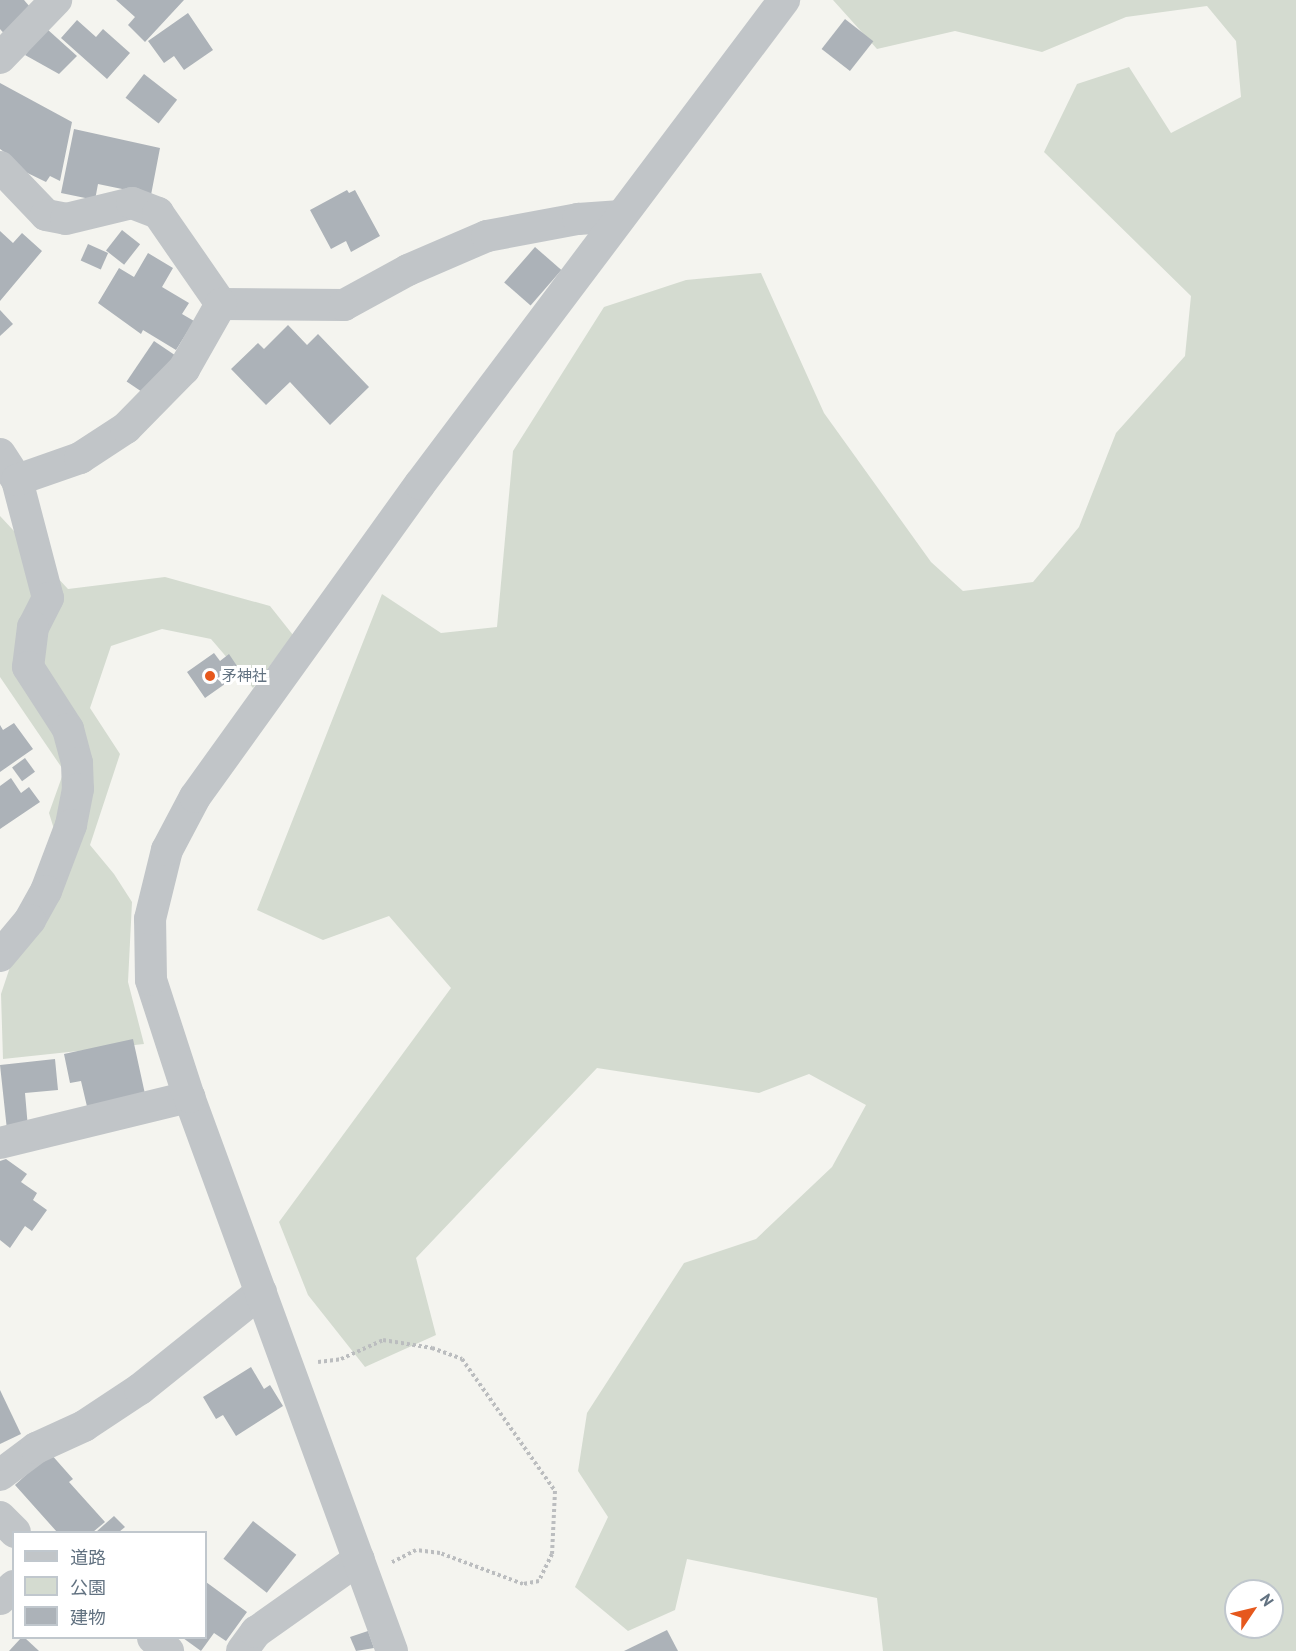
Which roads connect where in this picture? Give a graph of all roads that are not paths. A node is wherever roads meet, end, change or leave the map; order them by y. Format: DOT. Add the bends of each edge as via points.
graph roads {
  1 [pos="56,0"];
  2 [pos="784,0"];
  3 [pos="0,58"];
  4 [pos="1,171"];
  5 [pos="621,216"];
  6 [pos="221,304"];
  7 [pos="8,467"];
  8 [pos="0,956"];
  9 [pos="189,1097"];
  10 [pos="1,1136"];
  11 [pos="261,1292"];
  12 [pos="0,1475"];
  13 [pos="0,1517"];
  14 [pos="13,1531"];
  15 [pos="362,1568"];
  16 [pos="12,1588"];
  17 [pos="0,1599"];
  18 [pos="154,1639"];
  19 [pos="168,1651"];
  20 [pos="242,1651"];
  21 [pos="392,1651"];
  1 -- 3 [label="street"];
  2 -- 5 [label="street"];
  4 -- 6 [label="street" via="46,215 66,219 132,203 158,213"];
  5 -- 6 [label="street" via="578,219 487,236 408,270 344,305"];
  5 -- 9 [label="street" via="420,484 202,788 167,850 150,919 151,980"];
  6 -- 7 [label="street" via="184,369 126,428 80,458"];
  7 -- 8 [label="street" via="48,598 33,627 28,667 68,729 78,763 78,789 70,825 46,891 30,920"];
  9 -- 10 [label="street"];
  9 -- 11 [label="street"];
  11 -- 12 [label="street" via="140,1389 84,1426 36,1448"];
  11 -- 15 [label="street"];
  13 -- 14 [label="street"];
  15 -- 20 [label="street" via="256,1632"];
  15 -- 21 [label="street"];
  16 -- 17 [label="street"];
  18 -- 19 [label="street"];
}
